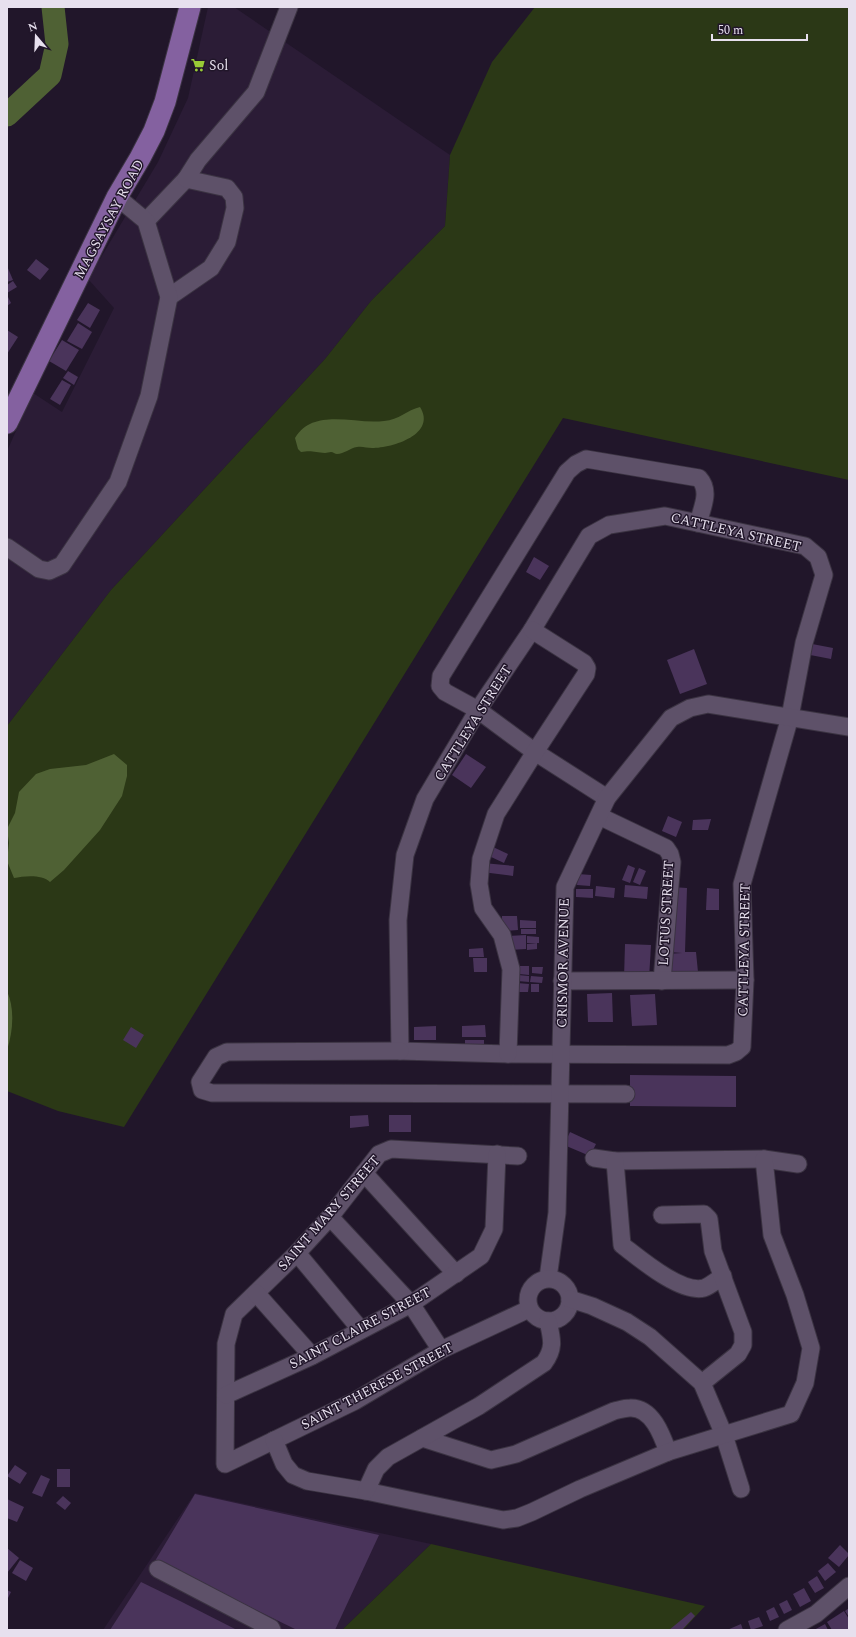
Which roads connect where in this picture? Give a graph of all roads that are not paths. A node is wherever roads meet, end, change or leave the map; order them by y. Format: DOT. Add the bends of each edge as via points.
graph roads {
  1 [pos="190,7"];
  2 [pos="289,7"];
  3 [pos="186,179"];
  4 [pos="117,197"];
  5 [pos="146,221"];
  6 [pos="169,297"];
  7 [pos="7,423"];
  8 [pos="698,523"];
  9 [pos="7,547"];
  10 [pos="532,630"];
  11 [pos="478,710"];
  12 [pos="790,717"];
  13 [pos="849,727"];
  14 [pos="535,752"];
  15 [pos="607,798"];
  16 [pos="599,816"];
  17 [pos="745,980"];
  18 [pos="562,981"];
  19 [pos="662,981"];
  20 [pos="400,1051"];
  21 [pos="508,1054"];
  22 [pos="562,1055"];
  23 [pos="560,1094"];
  24 [pos="626,1094"];
  25 [pos="497,1154"];
  26 [pos="518,1156"];
  27 [pos="594,1158"];
  28 [pos="764,1159"];
  29 [pos="615,1162"];
  30 [pos="798,1164"];
  31 [pos="364,1173"];
  32 [pos="662,1215"];
  33 [pos="330,1217"];
  34 [pos="297,1254"];
  35 [pos="456,1274"];
  36 [pos="723,1276"];
  37 [pos="548,1278"];
  38 [pos="256,1293"];
  39 [pos="570,1299"];
  40 [pos="411,1304"];
  41 [pos="529,1309"];
  42 [pos="548,1322"];
  43 [pos="361,1330"];
  44 [pos="441,1350"];
  45 [pos="312,1356"];
  46 [pos="702,1384"];
  47 [pos="226,1395"];
  48 [pos="724,1435"];
  49 [pos="422,1438"];
  50 [pos="274,1440"];
  51 [pos="668,1452"];
  52 [pos="224,1464"];
  53 [pos="741,1489"];
  54 [pos="366,1491"];
  55 [pos="158,1568"];
  56 [pos="849,1586"];
  57 [pos="272,1630"];
  58 [pos="787,1630"];
  1 -- 4 [label="main road, MAGSAYSAY ROAD" via="165,102 154,131"];
  2 -- 3 [label="street" via="256,92 198,160"];
  3 -- 5 [label="street"];
  3 -- 6 [label="street" via="227,188 234,197 235,208 227,242 211,268"];
  4 -- 5 [label="street"];
  4 -- 7 [label="main road, MAGSAYSAY ROAD"];
  5 -- 6 [label="street"];
  6 -- 9 [label="street" via="149,396 118,482 62,565 49,571 39,569"];
  8 -- 10 [label="street, CATTLEYA STREET" via="665,516 609,525 589,536"];
  8 -- 11 [label="street" via="706,493 699,478 586,459 576,464 567,472 441,676 440,686 445,692"];
  8 -- 12 [label="street, CATTLEYA STREET" via="805,546 818,557 824,576 804,643"];
  10 -- 11 [label="street, CATTLEYA STREET"];
  10 -- 14 [label="street" via="584,663 587,668 586,674"];
  11 -- 14 [label="street"];
  11 -- 20 [label="street, CATTLEYA STREET" via="425,799 405,854 398,920"];
  12 -- 13 [label="street, CRISMOR AVENUE"];
  12 -- 15 [label="street, CRISMOR AVENUE" via="708,704 690,708 671,718"];
  12 -- 17 [label="street, CATTLEYA STREET" via="742,884"];
  14 -- 15 [label="street"];
  14 -- 21 [label="street" via="496,814 481,858 479,884 483,908 502,935 511,969"];
  15 -- 16 [label="street, CRISMOR AVENUE"];
  16 -- 18 [label="street, CRISMOR AVENUE" via="565,887"];
  16 -- 19 [label="street, LOTUS STREET" via="666,848 670,854 672,862"];
  17 -- 19 [label="street"];
  17 -- 22 [label="street, CATTLEYA STREET" via="742,1047 736,1052 728,1055"];
  18 -- 19 [label="street"];
  18 -- 22 [label="street, CRISMOR AVENUE"];
  20 -- 21 [label="street, CATTLEYA STREET"];
  20 -- 23 [label="street" via="227,1052 216,1057 200,1082 202,1090 212,1093"];
  21 -- 22 [label="street, CATTLEYA STREET"];
  22 -- 23 [label="street, CRISMOR AVENUE"];
  23 -- 24 [label="street"];
  23 -- 37 [label="street, CRISMOR AVENUE" via="557,1213"];
  25 -- 26 [label="street, SAINT MARY STREET"];
  25 -- 31 [label="street, SAINT MARY STREET" via="391,1149 379,1154"];
  25 -- 35 [label="street, SAINT CLAIRE STREET" via="494,1229 481,1256"];
  27 -- 29 [label="street"];
  28 -- 29 [label="street"];
  28 -- 30 [label="street"];
  28 -- 48 [label="street" via="772,1234 795,1295 811,1348 805,1383 791,1414"];
  29 -- 36 [label="street" via="622,1245 656,1272 687,1287 704,1288"];
  31 -- 33 [label="street, SAINT MARY STREET"];
  31 -- 35 [label="street"];
  32 -- 36 [label="street" via="704,1214 709,1219 713,1251"];
  33 -- 34 [label="street, SAINT MARY STREET"];
  33 -- 40 [label="street"];
  34 -- 38 [label="street, SAINT MARY STREET"];
  34 -- 43 [label="street"];
  35 -- 40 [label="street, SAINT CLAIRE STREET"];
  36 -- 46 [label="street" via="743,1332 743,1344 738,1354"];
  37 -- 39 [label="street" via="566,1286"];
  37 -- 41 [label="street" via="538,1281 530,1289 527,1299"];
  38 -- 45 [label="street"];
  38 -- 47 [label="street, SAINT MARY STREET" via="234,1314 226,1344"];
  39 -- 42 [label="street" via="566,1312"];
  39 -- 46 [label="street" via="627,1322 650,1337"];
  40 -- 43 [label="street, SAINT CLAIRE STREET"];
  40 -- 44 [label="street"];
  41 -- 42 [label="street" via="537,1318"];
  41 -- 44 [label="street, SAINT THERESE STREET"];
  42 -- 49 [label="street" via="552,1341 550,1354 544,1363 479,1406"];
  43 -- 45 [label="street, SAINT CLAIRE STREET"];
  44 -- 50 [label="street, SAINT THERESE STREET" via="355,1401"];
  45 -- 47 [label="street, SAINT CLAIRE STREET"];
  46 -- 48 [label="street"];
  47 -- 52 [label="street, SAINT MARY STREET"];
  48 -- 51 [label="street"];
  48 -- 53 [label="street"];
  49 -- 51 [label="street" via="491,1460 516,1454 614,1411 620,1402 647,1414 661,1431"];
  49 -- 54 [label="street" via="388,1457 376,1469"];
  50 -- 52 [label="street, SAINT THERESE STREET"];
  50 -- 54 [label="street" via="284,1464 293,1475 307,1481"];
  51 -- 54 [label="street" via="532,1512 503,1520"];
  55 -- 57 [label="street"];
  56 -- 58 [label="street" via="816,1614"];
}
